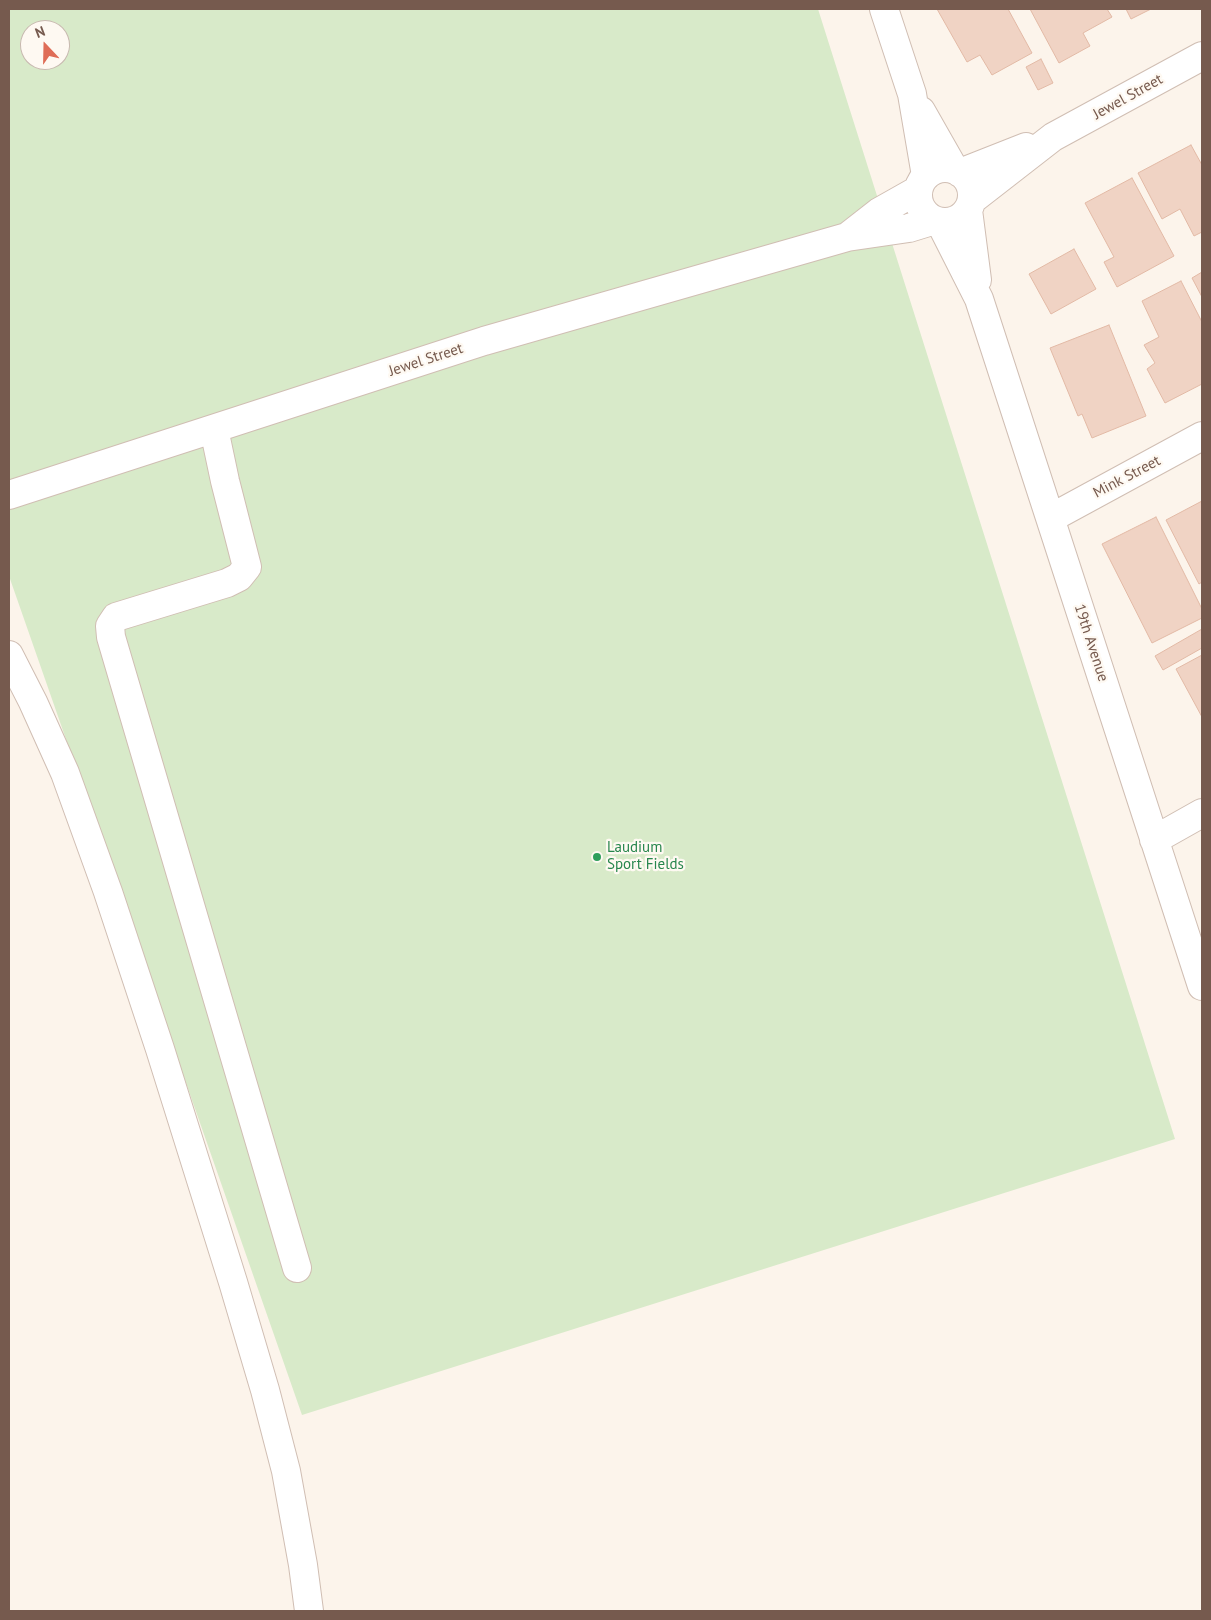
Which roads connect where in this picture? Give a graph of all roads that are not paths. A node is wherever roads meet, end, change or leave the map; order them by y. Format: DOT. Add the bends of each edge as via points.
graph roads {
  1 [pos="884,9"];
  2 [pos="1202,56"];
  3 [pos="912,94"];
  4 [pos="1053,137"];
  5 [pos="957,171"];
  6 [pos="922,183"];
  7 [pos="970,205"];
  8 [pos="937,221"];
  9 [pos="847,237"];
  10 [pos="980,299"];
  11 [pos="214,429"];
  12 [pos="1202,436"];
  13 [pos="9,495"];
  14 [pos="1051,518"];
  15 [pos="9,655"];
  16 [pos="1202,813"];
  17 [pos="1154,840"];
  18 [pos="1202,986"];
  19 [pos="297,1268"];
  20 [pos="309,1611"];
  1 -- 3 [label="street"];
  2 -- 4 [label="street, Jewel Street"];
  3 -- 5 [label="street"];
  3 -- 6 [label="street"];
  4 -- 5 [label="street, Jewel Street"];
  4 -- 7 [label="street, Jewel Street"];
  5 -- 6 [label="street" via="939,168"];
  5 -- 7 [label="street" via="972,189"];
  6 -- 8 [label="street" via="919,202 925,213"];
  6 -- 9 [label="street, Jewel Street"];
  7 -- 8 [label="street" via="960,217"];
  7 -- 10 [label="street, 19th Avenue"];
  8 -- 9 [label="street, Jewel Street"];
  8 -- 10 [label="street, 19th Avenue"];
  9 -- 11 [label="street, Jewel Street" via="484,341"];
  10 -- 14 [label="street, 19th Avenue"];
  11 -- 13 [label="street, Jewel Street"];
  11 -- 19 [label="street" via="247,567 239,577 227,583 116,617 110,626 111,637"];
  12 -- 14 [label="street, Mink Street"];
  14 -- 17 [label="street, 19th Avenue"];
  15 -- 20 [label="street" via="65,773 160,1049 233,1282 284,1462"];
  16 -- 17 [label="street"];
  17 -- 18 [label="street, 19th Avenue"];
}
